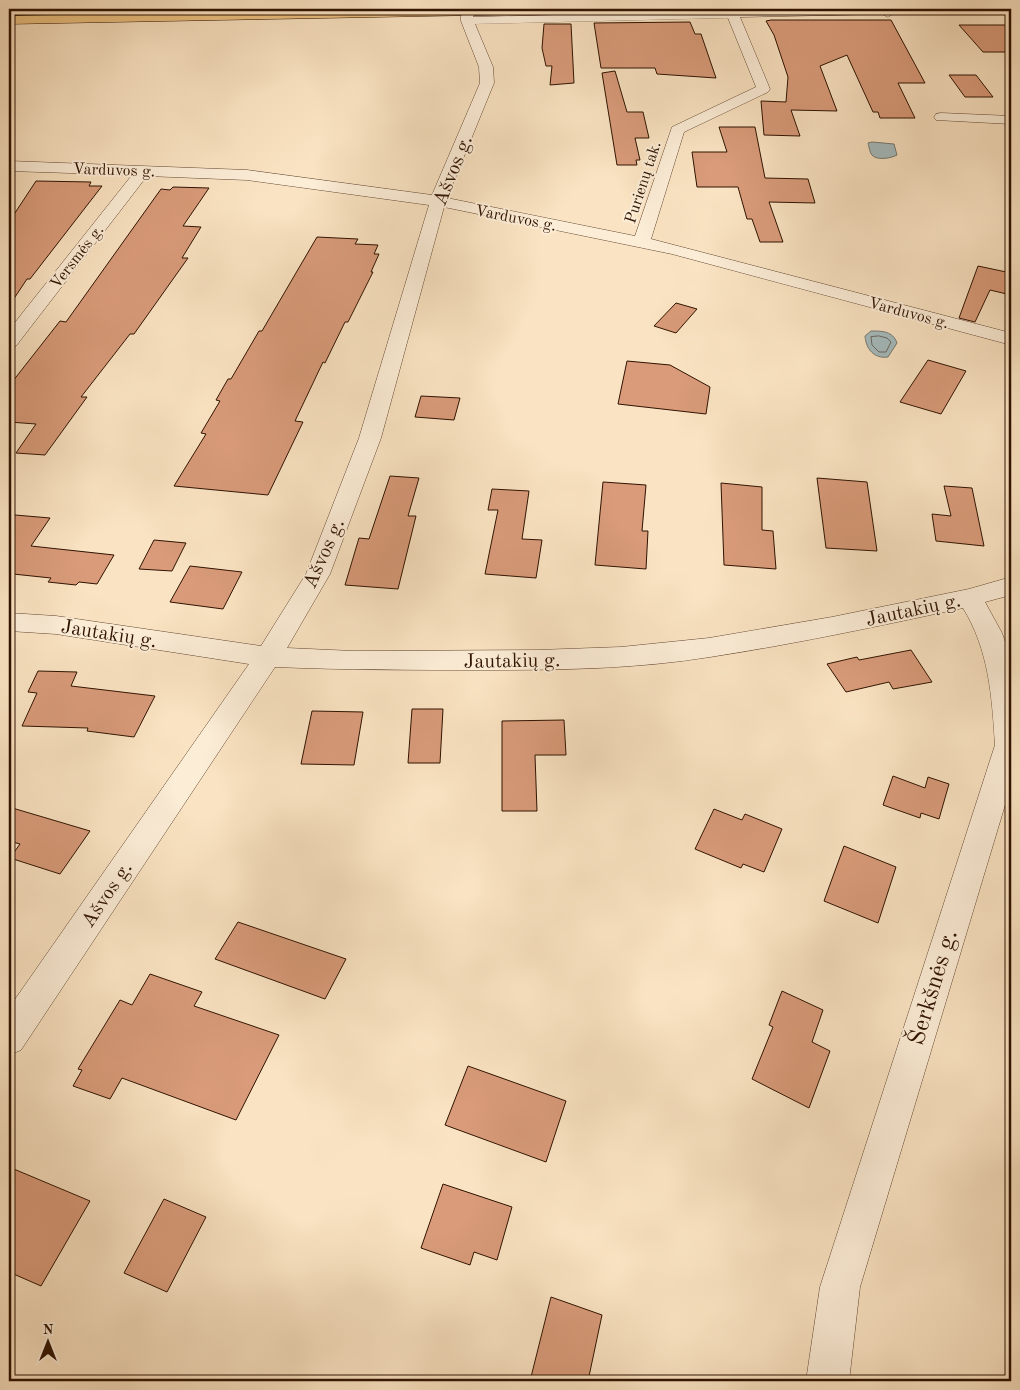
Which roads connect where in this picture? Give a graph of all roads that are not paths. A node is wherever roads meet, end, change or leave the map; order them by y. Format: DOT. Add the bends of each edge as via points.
graph roads {
  1 [pos="318,9"];
  2 [pos="586,9"];
  3 [pos="888,13"];
  4 [pos="9,14"];
  5 [pos="470,14"];
  6 [pos="732,14"];
  7 [pos="9,20"];
  8 [pos="941,118"];
  9 [pos="1011,120"];
  10 [pos="9,166"];
  11 [pos="144,170"];
  12 [pos="438,201"];
  13 [pos="642,241"];
  14 [pos="1011,339"];
  15 [pos="9,342"];
  16 [pos="1011,586"];
  17 [pos="969,598"];
  18 [pos="9,622"];
  19 [pos="268,657"];
  20 [pos="9,1038"];
  21 [pos="828,1381"];
  1 -- 4 [label="main road"];
  2 -- 5 [label="main road"];
  3 -- 6 [label="street" via="886,10"];
  5 -- 6 [label="street"];
  5 -- 7 [label="main road"];
  5 -- 12 [label="street, Ašvos g." via="486,67 487,83"];
  6 -- 13 [label="street, Purienų tak." via="763,89 677,130"];
  8 -- 9 [label="street"];
  10 -- 11 [label="street, Varduvos g."];
  11 -- 12 [label="street, Varduvos g." via="247,175"];
  11 -- 15 [label="street, Versmės g."];
  12 -- 13 [label="street, Varduvos g."];
  12 -- 19 [label="street, Ašvos g." via="370,438 318,574"];
  13 -- 14 [label="street, Varduvos g."];
  16 -- 17 [label="street, Jautakių g."];
  17 -- 19 [label="street, Jautakių g." via="709,648 621,657 373,661"];
  17 -- 21 [label="street, Šerkšnės g." via="982,615 997,650 1004,682 1009,745 840,1287"];
  18 -- 19 [label="street, Jautakių g." via="56,625"];
  19 -- 20 [label="street, Ašvos g."];
}
